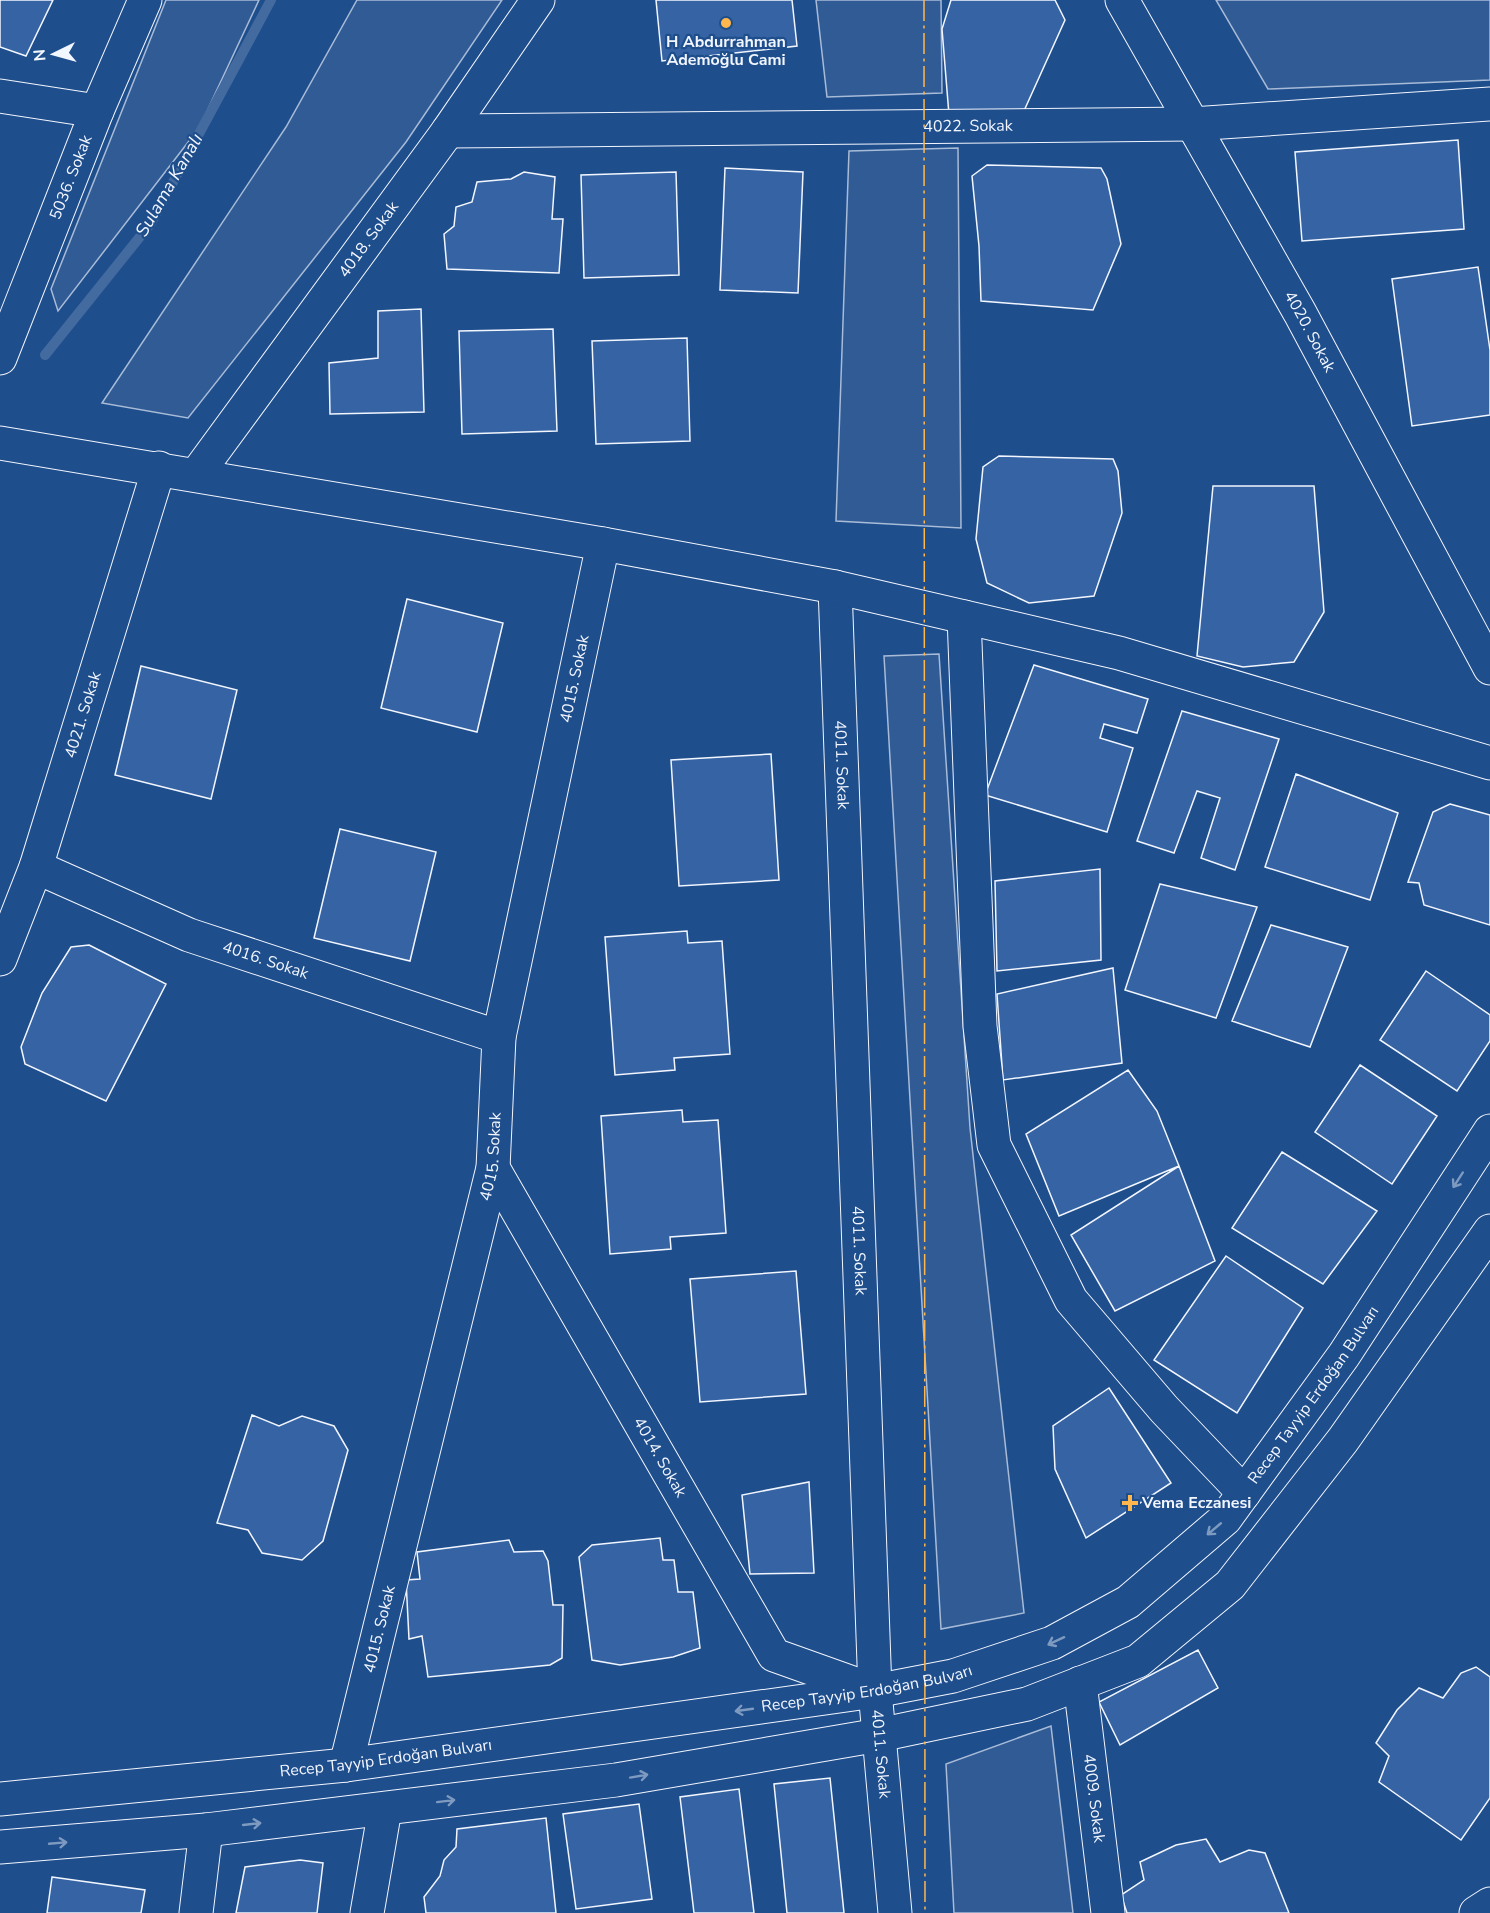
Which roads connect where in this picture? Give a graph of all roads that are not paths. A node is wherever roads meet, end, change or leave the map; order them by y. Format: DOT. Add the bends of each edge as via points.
graph roads {
  1 [pos="144,0"];
  2 [pos="538,0"];
  3 [pos="1122,0"];
  4 [pos="0,96"];
  5 [pos="1490,104"];
  6 [pos="97,111"];
  7 [pos="1192,123"];
  8 [pos="447,131"];
  9 [pos="0,358"];
  10 [pos="0,443"];
  11 [pos="159,468"];
  12 [pos="196,475"];
  13 [pos="603,544"];
  14 [pos="835,587"];
  15 [pos="964,617"];
  16 [pos="1490,668"];
  17 [pos="1490,763"];
  18 [pos="36,867"];
  19 [pos="0,959"];
  20 [pos="499,1037"];
  21 [pos="1490,1131"];
  22 [pos="493,1168"];
  23 [pos="1490,1231"];
  24 [pos="1245,1493"];
  25 [pos="1080,1683"];
  26 [pos="875,1691"];
  27 [pos="879,1735"];
  28 [pos="346,1765"];
  29 [pos="0,1798"];
  30 [pos="385,1809"];
  31 [pos="206,1830"];
  32 [pos="0,1847"];
  33 [pos="1490,1904"];
  34 [pos="196,1913"];
  35 [pos="368,1913"];
  36 [pos="895,1913"];
  37 [pos="1108,1913"];
  38 [pos="1476,1913"];
  1 -- 6 [label="street, 5036. Sokak"];
  2 -- 8 [label="street, 4018. Sokak"];
  3 -- 7 [label="street, 4020. Sokak"];
  4 -- 6 [label="street"];
  5 -- 7 [label="street, 4022. Sokak"];
  6 -- 9 [label="street, 5036. Sokak"];
  7 -- 8 [label="street, 4022. Sokak"];
  7 -- 16 [label="street, 4020. Sokak" via="1300,313"];
  8 -- 12 [label="street, 4018. Sokak"];
  10 -- 11 [label="street"];
  11 -- 12 [label="street"];
  11 -- 18 [label="street, 4021. Sokak"];
  12 -- 13 [label="street"];
  13 -- 14 [label="street"];
  13 -- 20 [label="street, 4015. Sokak"];
  14 -- 15 [label="street"];
  14 -- 26 [label="street, 4011. Sokak"];
  15 -- 17 [label="street" via="1119,653"];
  15 -- 24 [label="street" via="980,1026 994,1145 1071,1300 1164,1409"];
  18 -- 19 [label="street, 4021. Sokak"];
  18 -- 20 [label="street, 4016. Sokak" via="189,935"];
  20 -- 22 [label="street, 4015. Sokak"];
  21 -- 24 [label="street, Recep Tayyip Erdoğan Bulvarı, one-way" via="1344,1355"];
  22 -- 26 [label="street, 4014. Sokak" via="774,1655"];
  22 -- 28 [label="street, 4015. Sokak"];
  23 -- 25 [label="street" via="1343,1440 1230,1585 1138,1661"];
  24 -- 26 [label="street, Recep Tayyip Erdoğan Bulvarı, one-way" via="1225,1519 1128,1602 1052,1643 953,1676"];
  25 -- 27 [label="street" via="1028,1704"];
  25 -- 37 [label="street, 4009. Sokak"];
  26 -- 27 [label="street, 4011. Sokak"];
  26 -- 28 [label="street, Recep Tayyip Erdoğan Bulvarı, one-way"];
  30 -- 27 [label="street, one-way" via="616,1780"];
  27 -- 36 [label="street, 4011. Sokak"];
  28 -- 29 [label="street, Recep Tayyip Erdoğan Bulvarı"];
  31 -- 30 [label="street, one-way"];
  30 -- 35 [label="street"];
  32 -- 31 [label="street, one-way"];
  31 -- 34 [label="street"];
  33 -- 38 [label="street"];
}
